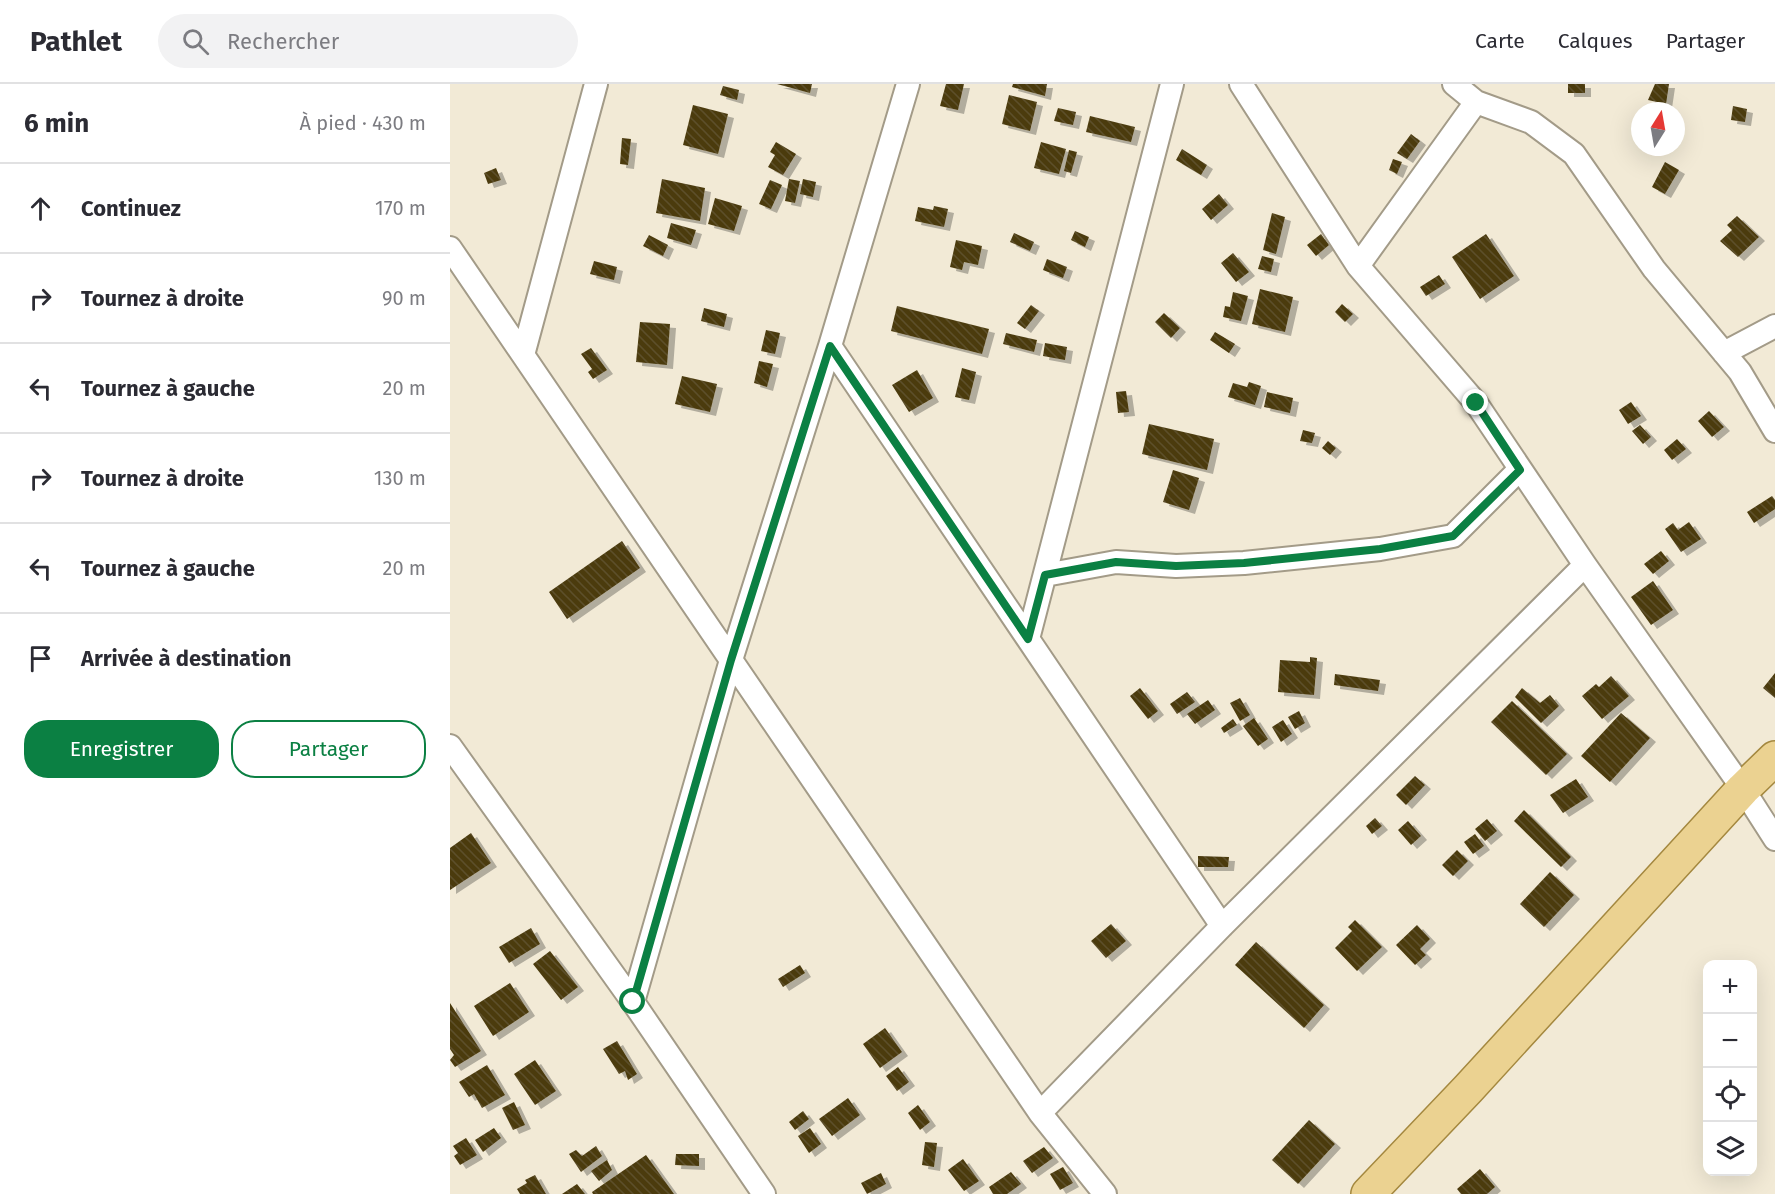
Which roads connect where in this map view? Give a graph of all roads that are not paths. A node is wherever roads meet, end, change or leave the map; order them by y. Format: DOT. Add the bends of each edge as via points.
graph roads {
  1 [pos="596,84"];
  2 [pos="908,84"];
  3 [pos="1172,84"];
  4 [pos="1241,84"];
  5 [pos="1455,84"];
  6 [pos="1476,102"];
  7 [pos="450,248"];
  8 [pos="1358,266"];
  9 [pos="1775,326"];
  10 [pos="830,346"];
  11 [pos="1724,352"];
  12 [pos="523,355"];
  13 [pos="1775,432"];
  14 [pos="1520,470"];
  15 [pos="1585,565"];
  16 [pos="1045,575"];
  17 [pos="1028,639"];
  18 [pos="731,660"];
  19 [pos="450,746"];
  20 [pos="1775,758"];
  21 [pos="1743,789"];
  22 [pos="1775,839"];
  23 [pos="1222,926"];
  24 [pos="633,1002"];
  25 [pos="1040,1113"];
  26 [pos="764,1194"];
  27 [pos="1105,1194"];
  28 [pos="1368,1194"];
  1 -- 12 [label="street"];
  2 -- 10 [label="street"];
  3 -- 16 [label="street"];
  4 -- 8 [label="street"];
  5 -- 6 [label="street"];
  6 -- 8 [label="street"];
  6 -- 11 [label="street" via="1531,122 1574,154 1654,269"];
  7 -- 12 [label="street"];
  8 -- 14 [label="street" via="1476,403"];
  9 -- 11 [label="street"];
  10 -- 17 [label="street"];
  10 -- 18 [label="street"];
  11 -- 13 [label="street"];
  12 -- 18 [label="street"];
  14 -- 15 [label="street"];
  14 -- 16 [label="street" via="1453,536 1380,549 1244,563 1176,566 1116,562"];
  15 -- 21 [label="street"];
  15 -- 23 [label="street"];
  16 -- 17 [label="street"];
  17 -- 23 [label="street"];
  18 -- 24 [label="street"];
  18 -- 25 [label="street"];
  19 -- 24 [label="street"];
  20 -- 21 [label="main road"];
  21 -- 22 [label="street"];
  21 -- 28 [label="main road"];
  23 -- 25 [label="street"];
  24 -- 26 [label="street"];
  25 -- 27 [label="street"];
}
